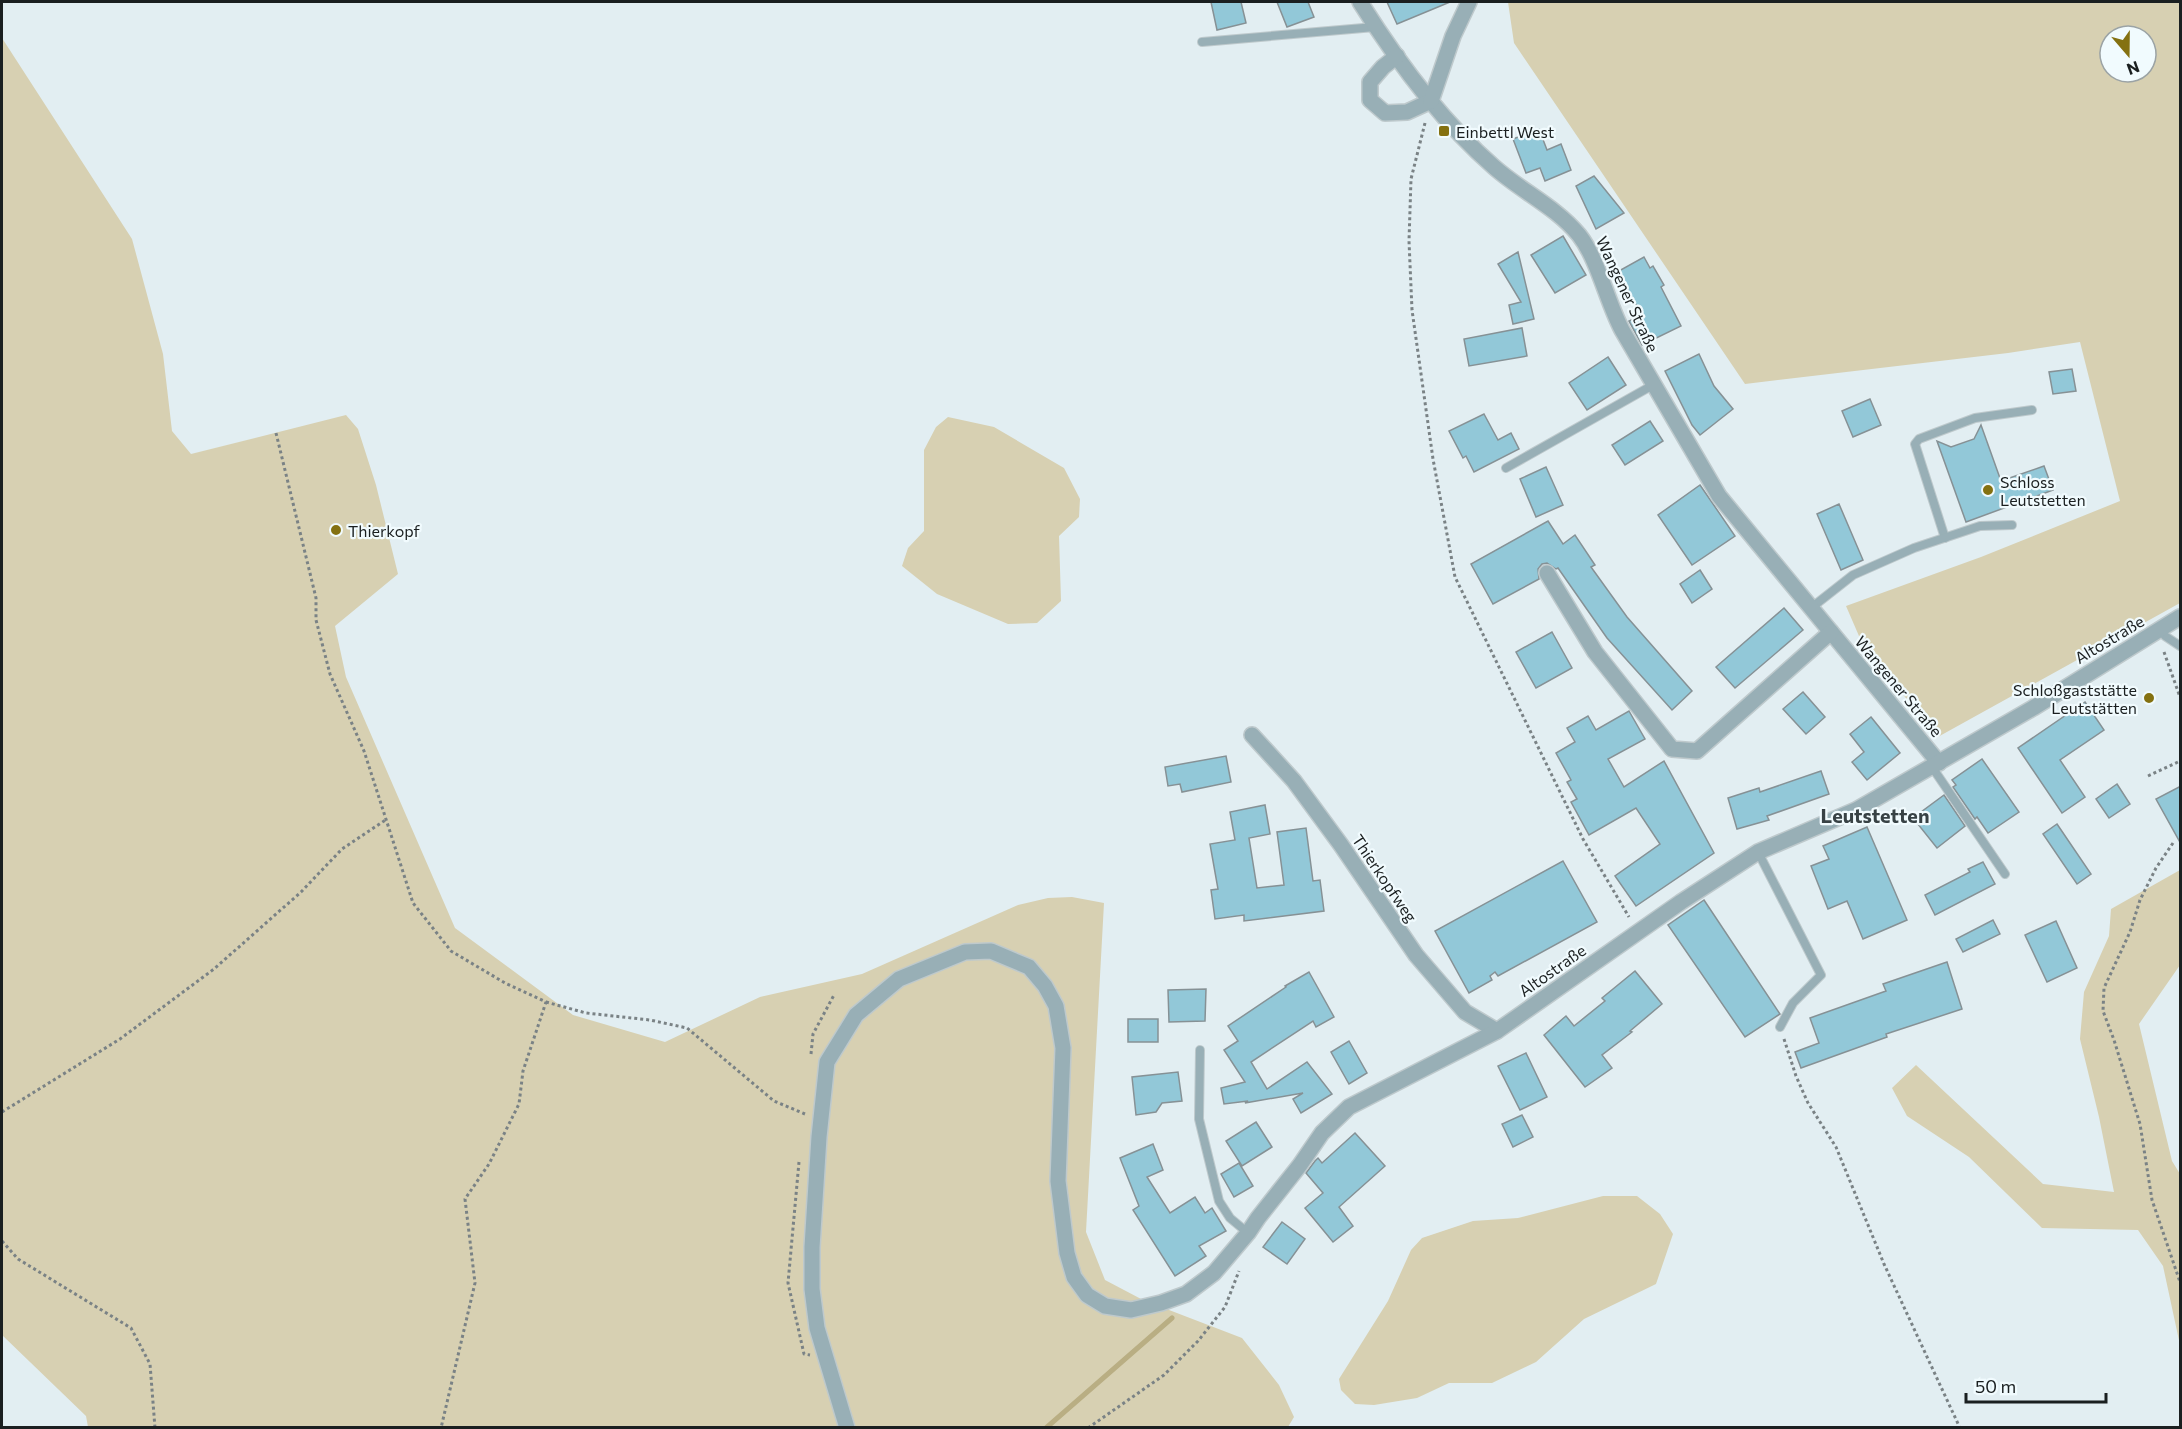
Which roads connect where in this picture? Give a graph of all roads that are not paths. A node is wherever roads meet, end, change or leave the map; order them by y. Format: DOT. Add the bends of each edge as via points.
graph roads {
  1 [pos="1360,2"];
  2 [pos="1469,2"];
  3 [pos="1376,27"];
  4 [pos="1202,42"];
  5 [pos="1397,56"];
  6 [pos="1431,101"];
  7 [pos="1653,385"];
  8 [pos="2032,410"];
  9 [pos="1506,468"];
  10 [pos="2012,525"];
  11 [pos="1945,538"];
  12 [pos="1547,573"];
  13 [pos="1811,608"];
  14 [pos="2181,617"];
  15 [pos="2160,629"];
  16 [pos="1831,632"];
  17 [pos="2181,646"];
  18 [pos="1252,735"];
  19 [pos="1936,765"];
  20 [pos="1758,852"];
  21 [pos="2005,874"];
  22 [pos="1780,1027"];
  23 [pos="1497,1031"];
  24 [pos="1200,1050"];
  25 [pos="1248,1233"];
  26 [pos="847,1428"];
  1 -- 3 [label="street, Wangener Straße"];
  2 -- 6 [label="street"];
  3 -- 4 [label="lane"];
  3 -- 5 [label="street, Wangener Straße"];
  5 -- 6 [label="street, Wangener Straße"];
  5 -- 6 [label="street" via="1370,82 1370,100 1385,113 1407,112"];
  6 -- 7 [label="street, Wangener Straße" via="1484,159 1580,236 1617,321"];
  7 -- 9 [label="lane"];
  7 -- 13 [label="street, Wangener Straße" via="1719,496"];
  8 -- 11 [label="lane" via="1974,418 1915,444"];
  10 -- 11 [label="lane" via="1980,526"];
  11 -- 13 [label="lane" via="1853,575"];
  12 -- 16 [label="street, Wangener Straße" via="1595,652 1672,749 1697,751"];
  13 -- 16 [label="street, Wangener Straße"];
  14 -- 15 [label="street, Altostraße"];
  15 -- 17 [label="lane"];
  15 -- 19 [label="street, Altostraße"];
  16 -- 19 [label="street, Wangener Straße"];
  18 -- 23 [label="street, Thierkopfweg" via="1294,781 1416,955 1466,1012"];
  19 -- 20 [label="street, Altostraße" via="1856,810"];
  19 -- 21 [label="lane"];
  20 -- 22 [label="lane" via="1821,975 1793,1003"];
  20 -- 23 [label="street, Altostraße"];
  23 -- 25 [label="street, Altostraße" via="1349,1107 1322,1133"];
  24 -- 25 [label="lane" via="1199,1119 1219,1201 1230,1218"];
  25 -- 26 [label="street, Altostraße" via="1214,1273 1186,1293 1161,1303 1131,1310 1105,1306 1087,1295 1074,1277 1067,1253 1058,1181 1063,1048 1056,1006 1045,986 1029,967 992,951 965,952 899,979 856,1015 827,1062 819,1137 812,1289 817,1328"];
}
